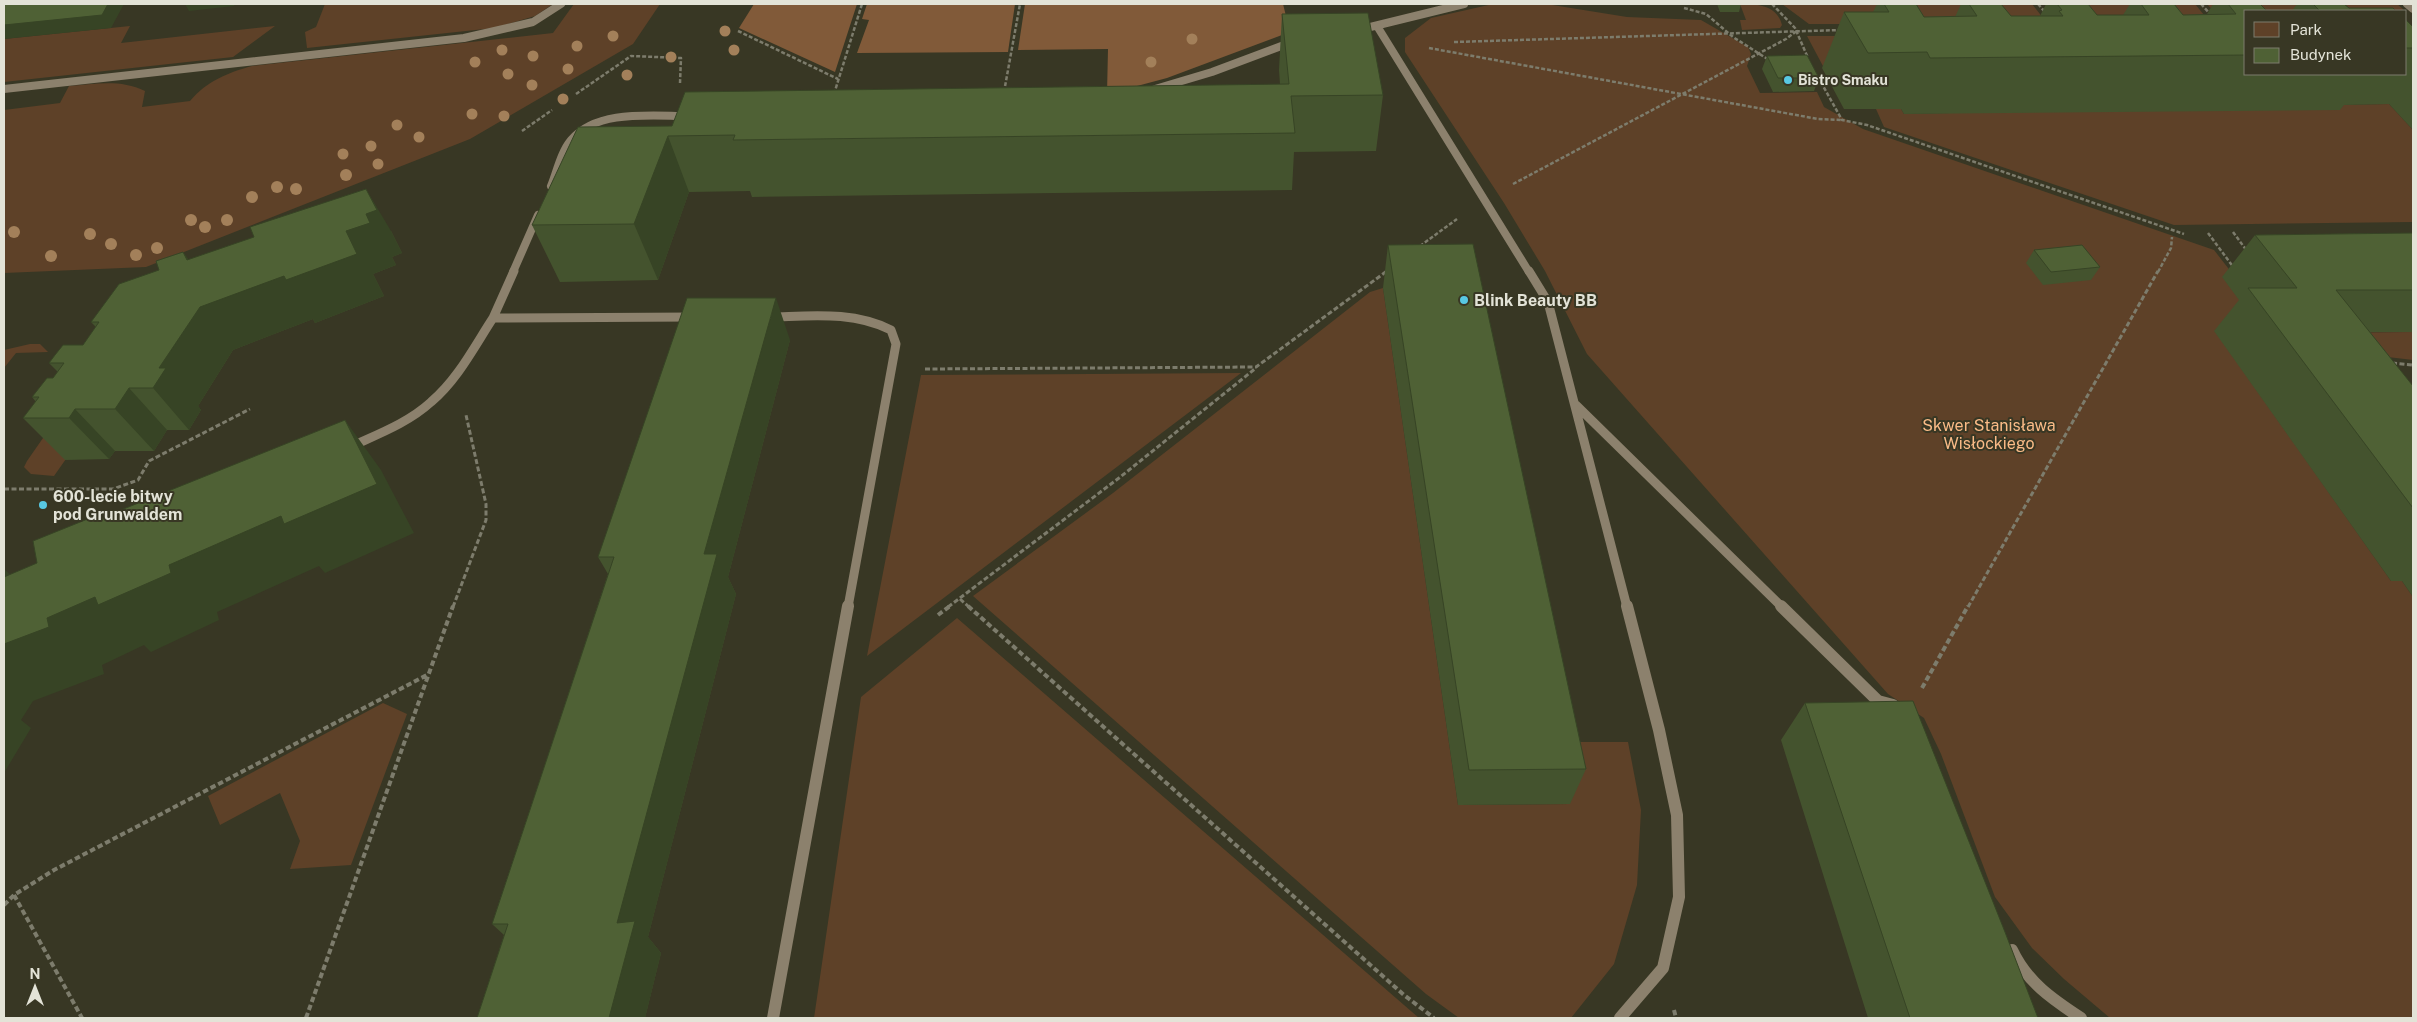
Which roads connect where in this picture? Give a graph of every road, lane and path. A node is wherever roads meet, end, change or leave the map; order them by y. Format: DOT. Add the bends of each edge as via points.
graph roads {
  1 [pos="561,4"];
  2 [pos="862,4"];
  3 [pos="1020,4"];
  4 [pos="1464,4"];
  5 [pos="1772,4"];
  6 [pos="2038,4"];
  7 [pos="2201,4"];
  8 [pos="2407,4"];
  9 [pos="1684,8"];
  10 [pos="2413,9"];
  11 [pos="2048,16"];
  12 [pos="2216,21"];
  13 [pos="1377,26"];
  14 [pos="1798,30"];
  15 [pos="1841,30"];
  16 [pos="738,31"];
  17 [pos="1352,31"];
  18 [pos="1728,33"];
  19 [pos="1297,40"];
  20 [pos="1452,42"];
  21 [pos="1432,45"];
  22 [pos="1761,53"];
  23 [pos="1772,63"];
  24 [pos="1810,63"];
  25 [pos="1814,71"];
  26 [pos="838,78"];
  27 [pos="680,84"];
  28 [pos="4,89"];
  29 [pos="1148,91"];
  30 [pos="1685,94"];
  31 [pos="832,98"];
  32 [pos="569,99"];
  33 [pos="1003,101"];
  34 [pos="553,110"];
  35 [pos="699,116"];
  36 [pos="1842,120"];
  37 [pos="522,131"];
  38 [pos="548,192"];
  39 [pos="1484,199"];
  40 [pos="540,210"];
  41 [pos="2233,232"];
  42 [pos="2208,233"];
  43 [pos="2184,234"];
  44 [pos="2172,237"];
  45 [pos="1413,252"];
  46 [pos="2249,254"];
  47 [pos="1389,269"];
  48 [pos="2235,270"];
  49 [pos="760,317"];
  50 [pos="493,318"];
  51 [pos="702,318"];
  52 [pos="2384,362"];
  53 [pos="2413,366"];
  54 [pos="1256,367"];
  55 [pos="924,369"];
  56 [pos="1575,404"];
  57 [pos="250,409"];
  58 [pos="464,411"];
  59 [pos="338,451"];
  60 [pos="4,489"];
  61 [pos="960,599"];
  62 [pos="938,615"];
  63 [pos="427,675"];
  64 [pos="1910,710"];
  65 [pos="14,895"];
  66 [pos="4,905"];
  67 [pos="2006,937"];
  68 [pos="82,1018"];
  69 [pos="306,1018"];
  70 [pos="772,1018"];
  71 [pos="1434,1018"];
  72 [pos="1620,1018"];
  73 [pos="2082,1018"];
  1 -- 28 [label="lane" via="533,22 464,38"];
  2 -- 26 [label="path"];
  3 -- 33 [label="path"];
  4 -- 13 [label="lane"];
  5 -- 14 [label="path"];
  6 -- 11 [label="path"];
  7 -- 12 [label="path"];
  8 -- 10 [label="lane"];
  9 -- 18 [label="path" via="1706,14"];
  13 -- 17 [label="lane"];
  13 -- 39 [label="lane"];
  14 -- 15 [label="path"];
  14 -- 18 [label="path"];
  14 -- 22 [label="path"];
  14 -- 24 [label="path"];
  16 -- 26 [label="path"];
  18 -- 20 [label="path"];
  18 -- 22 [label="path"];
  19 -- 29 [label="lane" via="1212,72"];
  21 -- 30 [label="path" via="1422,46"];
  22 -- 23 [label="path"];
  22 -- 30 [label="path"];
  25 -- 36 [label="path"];
  26 -- 31 [label="path"];
  27 -- 32 [label="path" via="681,58 631,56"];
  30 -- 36 [label="path" via="1818,119"];
  30 -- 39 [label="path"];
  34 -- 37 [label="path"];
  35 -- 38 [label="lane" via="610,119 587,127 571,141"];
  36 -- 43 [label="path" via="1866,125"];
  39 -- 45 [label="path"];
  39 -- 56 [label="lane" via="1548,302"];
  40 -- 50 [label="lane"];
  41 -- 46 [label="path"];
  42 -- 48 [label="path"];
  44 -- 64 [label="path" via="2171,248"];
  47 -- 54 [label="path"];
  49 -- 70 [label="lane" via="858,317 878,322 891,330 896,344"];
  50 -- 51 [label="lane"];
  50 -- 59 [label="lane" via="438,396 408,420"];
  52 -- 53 [label="path"];
  54 -- 55 [label="path"];
  54 -- 61 [label="path" via="1119,478"];
  56 -- 64 [label="lane" via="1878,701"];
  56 -- 72 [label="lane" via="1659,730 1677,816 1679,897 1663,968"];
  57 -- 60 [label="path" via="149,461 138,480 113,489"];
  58 -- 63 [label="path" via="486,504 486,520"];
  61 -- 62 [label="path"];
  61 -- 71 [label="path"];
  63 -- 65 [label="path" via="54,870"];
  63 -- 69 [label="path"];
  65 -- 66 [label="path"];
  65 -- 68 [label="path"];
  67 -- 73 [label="lane" via="2017,962 2036,988"];
}
